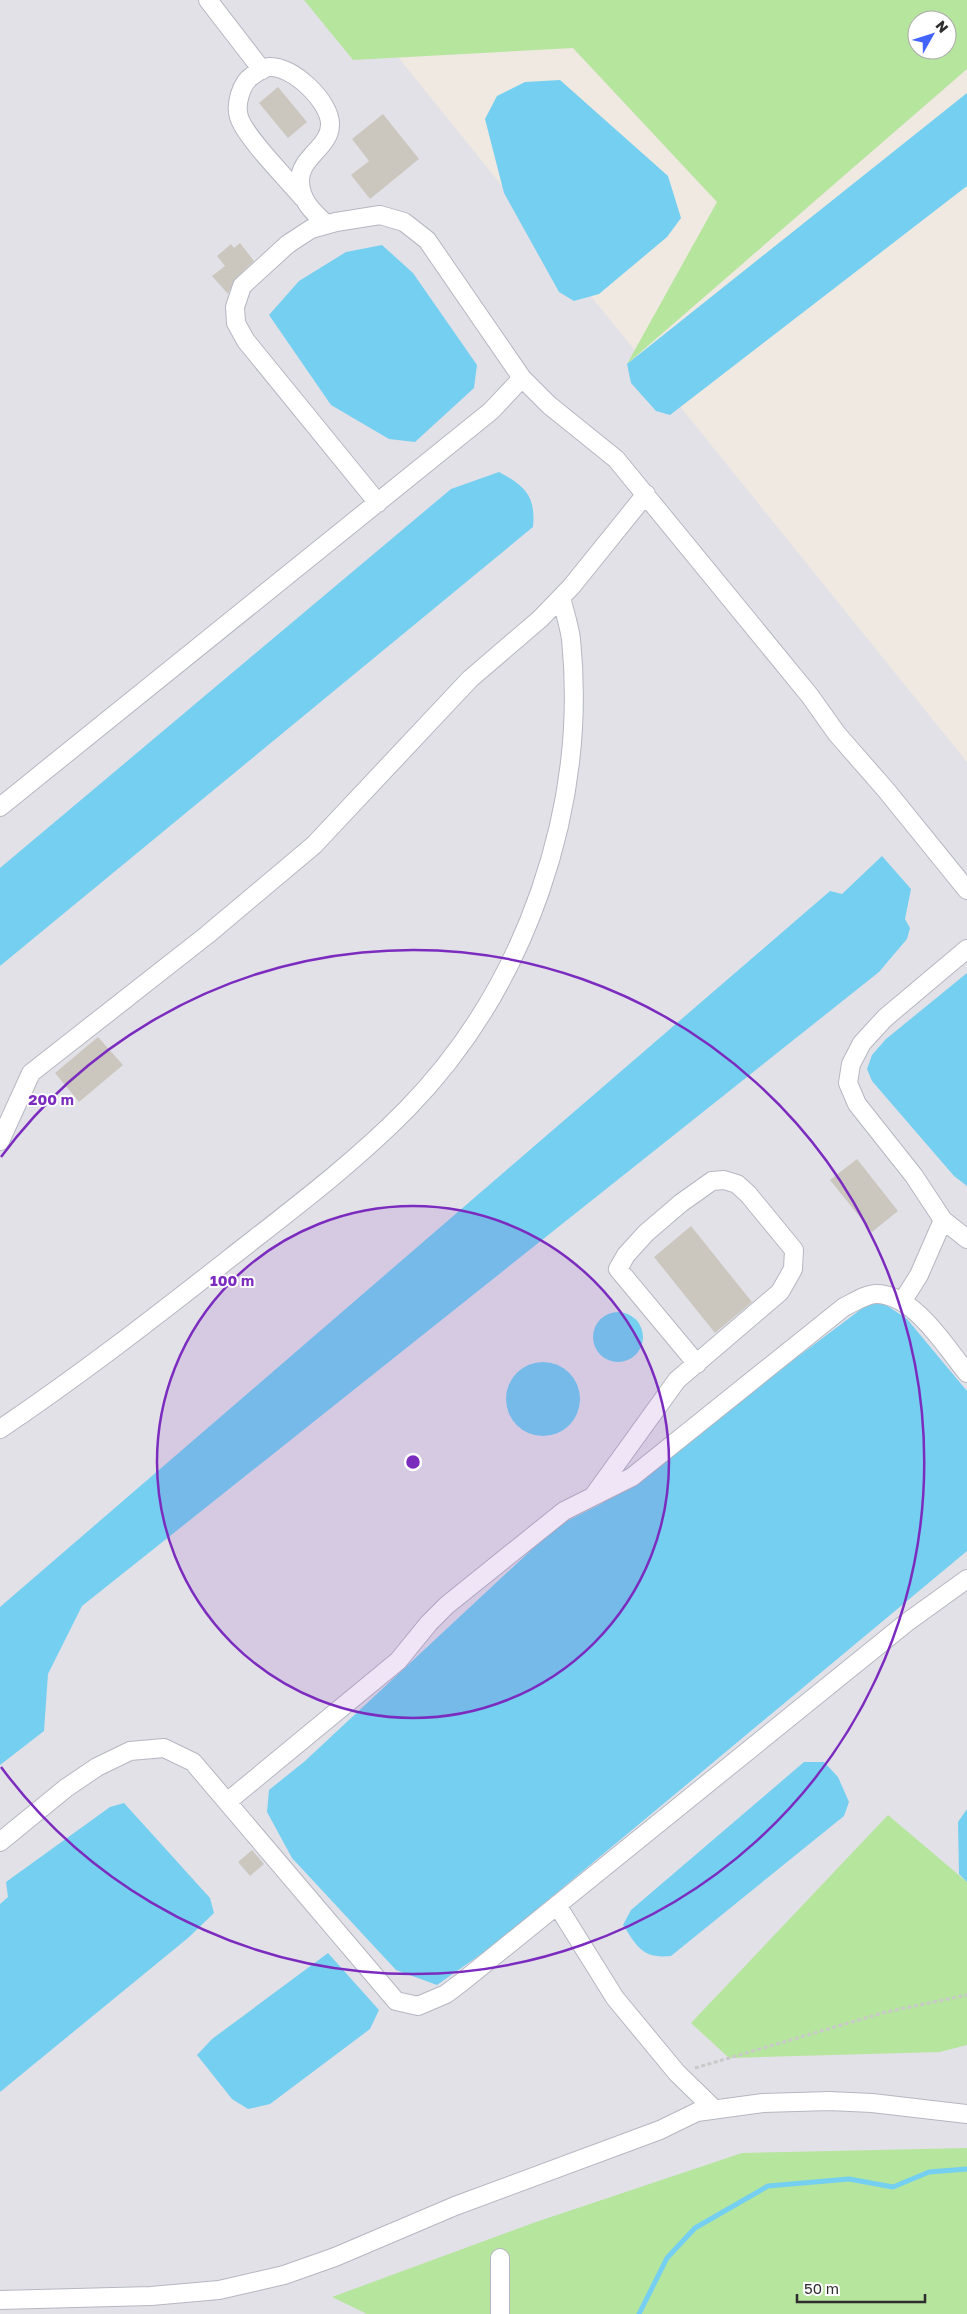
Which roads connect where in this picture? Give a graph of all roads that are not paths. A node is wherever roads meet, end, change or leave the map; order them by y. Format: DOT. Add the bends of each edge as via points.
graph roads {
  1 [pos="208,0"];
  2 [pos="262,70"];
  3 [pos="302,198"];
  4 [pos="326,224"];
  5 [pos="522,378"];
  6 [pos="646,494"];
  7 [pos="378,503"];
  8 [pos="561,597"];
  9 [pos="0,807"];
  10 [pos="967,890"];
  11 [pos="967,949"];
  12 [pos="0,1141"];
  13 [pos="943,1220"];
  14 [pos="967,1239"];
  15 [pos="902,1302"];
  16 [pos="697,1364"];
  17 [pos="967,1373"];
  18 [pos="0,1429"];
  19 [pos="592,1498"];
  20 [pos="967,1578"];
  21 [pos="227,1802"];
  22 [pos="0,1842"];
  23 [pos="557,1906"];
  24 [pos="714,2109"];
  25 [pos="967,2114"];
  26 [pos="500,2258"];
  27 [pos="0,2300"];
  28 [pos="500,2314"];
  1 -- 2 [label="lane"];
  2 -- 3 [label="lane" via="249,78 238,97 238,117"];
  2 -- 3 [label="lane" via="268,67 286,70 310,88 327,109 331,126 324,143 306,163 299,179"];
  3 -- 4 [label="lane"];
  4 -- 5 [label="lane" via="380,215 404,222 426,240"];
  4 -- 7 [label="lane" via="288,244 242,286 235,307 236,323 246,341"];
  5 -- 6 [label="lane" via="549,405 616,459"];
  5 -- 7 [label="lane" via="491,411"];
  6 -- 8 [label="lane"];
  6 -- 10 [label="lane" via="810,696 836,734"];
  7 -- 9 [label="lane"];
  8 -- 12 [label="lane" via="470,679 314,845 261,891 31,1073"];
  8 -- 18 [label="lane" via="571,637 574,719 556,842 541,891 518,944 471,1032 407,1109 327,1181 150,1321"];
  11 -- 13 [label="lane" via="885,1018 862,1042 850,1064 848,1083 857,1104 914,1176"];
  13 -- 14 [label="lane"];
  13 -- 15 [label="lane" via="920,1275"];
  15 -- 17 [label="lane" via="918,1313"];
  15 -- 19 [label="lane" via="896,1297 875,1294 844,1307 632,1477"];
  16 -- 16 [label="lane" via="618,1269 646,1233 681,1203 712,1181 724,1180 737,1184 748,1194 794,1250 794,1269 780,1292"];
  16 -- 19 [label="lane" via="677,1380"];
  19 -- 21 [label="lane" via="564,1511 447,1605 398,1660"];
  20 -- 23 [label="lane"];
  21 -- 22 [label="lane" via="193,1762 164,1748 130,1751 97,1767 66,1788"];
  21 -- 23 [label="lane" via="396,2001 418,2006 446,1994"];
  23 -- 24 [label="lane" via="615,1998 677,2073"];
  24 -- 25 [label="lane" via="764,2103 829,2101"];
  24 -- 27 [label="lane" via="697,2112 660,2130 455,2206 335,2258 284,2275 219,2290 152,2296"];
  26 -- 28 [label="lane"];
}
